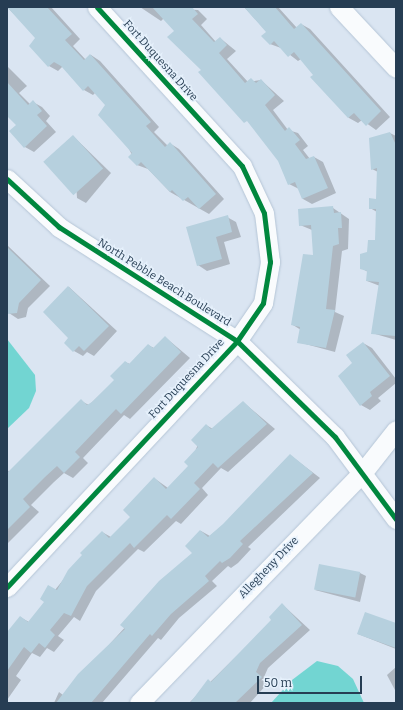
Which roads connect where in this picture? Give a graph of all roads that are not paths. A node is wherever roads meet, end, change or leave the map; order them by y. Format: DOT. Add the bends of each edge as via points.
graph roads {
  1 [pos="97,7"];
  2 [pos="339,7"];
  3 [pos="396,68"];
  4 [pos="7,179"];
  5 [pos="237,341"];
  6 [pos="396,430"];
  7 [pos="363,472"];
  8 [pos="396,519"];
  9 [pos="7,586"];
  10 [pos="140,703"];
  1 -- 5 [label="street, Fort Duquesna Drive" via="242,166 264,213 270,262 263,303"];
  2 -- 3 [label="street"];
  4 -- 5 [label="street, North Pebble Beach Boulevard" via="59,227"];
  5 -- 7 [label="street, North Pebble Beach Boulevard" via="335,437"];
  5 -- 9 [label="street, Fort Duquesna Drive"];
  6 -- 7 [label="street, Allegheny Drive"];
  7 -- 8 [label="street, North Pebble Beach Boulevard"];
  7 -- 10 [label="street, Allegheny Drive"];
}
